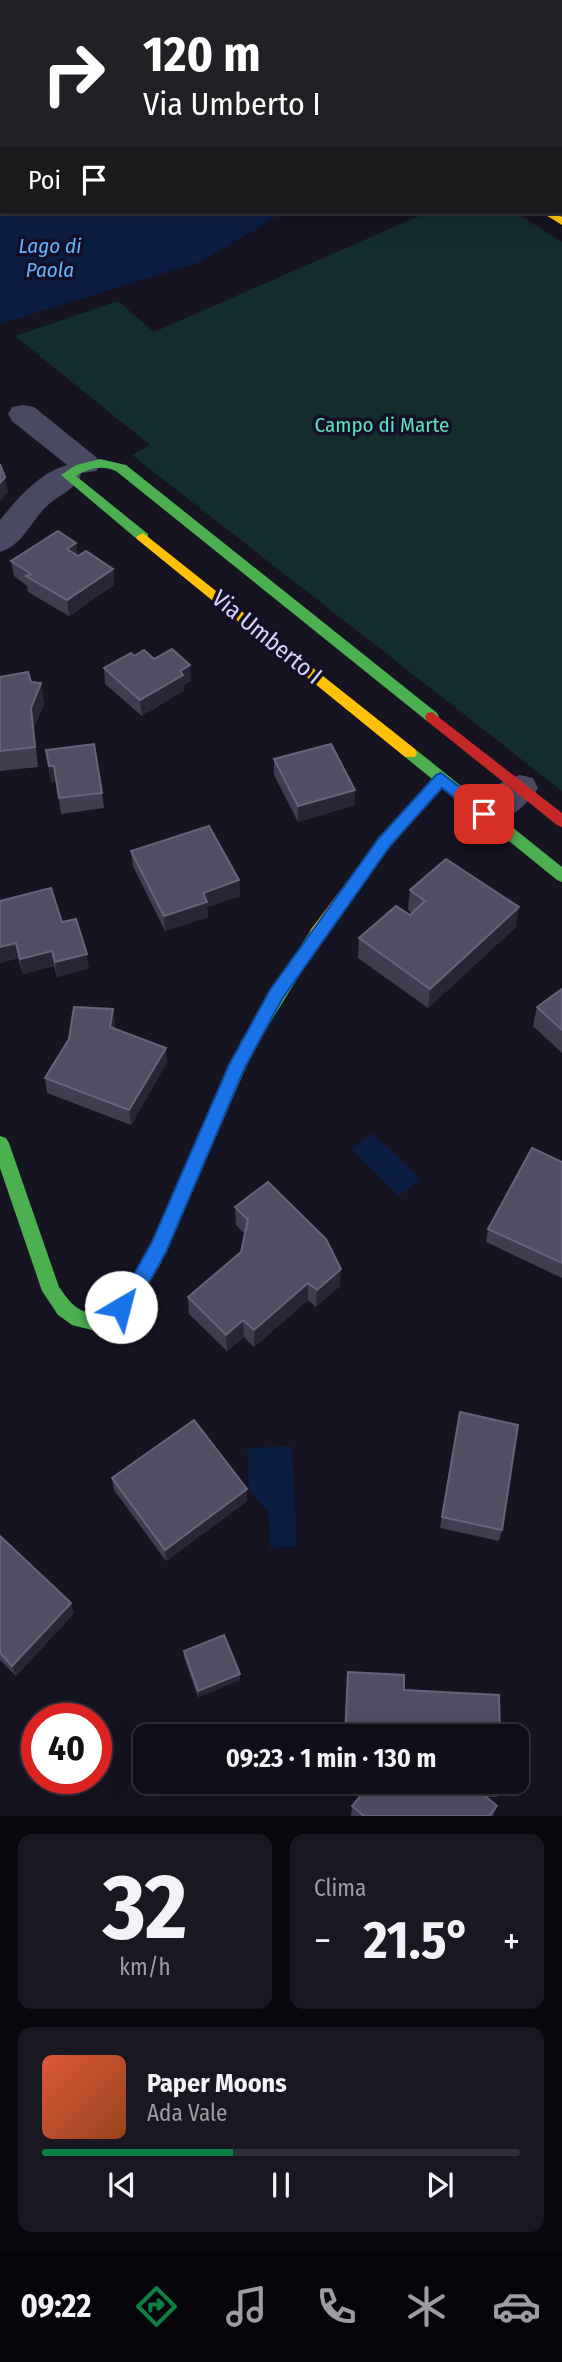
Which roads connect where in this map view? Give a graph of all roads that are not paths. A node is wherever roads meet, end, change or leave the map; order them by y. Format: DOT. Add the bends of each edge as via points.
graph roads {
  1 [pos="23,414"];
  2 [pos="76,469"];
  3 [pos="0,541"];
  4 [pos="441,779"];
  5 [pos="520,788"];
  6 [pos="484,814"];
  7 [pos="562,821"];
  8 [pos="562,876"];
  9 [pos="0,1143"];
  1 -- 2 [label="street, Via Umberto I"];
  2 -- 3 [label="street" via="35,499"];
  2 -- 4 [label="street, Via Umberto I"];
  2 -- 5 [label="street, Via Umberto I" via="104,461 121,468"];
  4 -- 6 [label="street, Via Umberto I"];
  4 -- 9 [label="street" via="388,836 276,995 238,1065 147,1270 121,1307 102,1321 86,1324 72,1320 60,1309"];
  5 -- 6 [label="street"];
  5 -- 7 [label="street, Via Umberto I"];
  6 -- 8 [label="street, Via Umberto I"];
}
